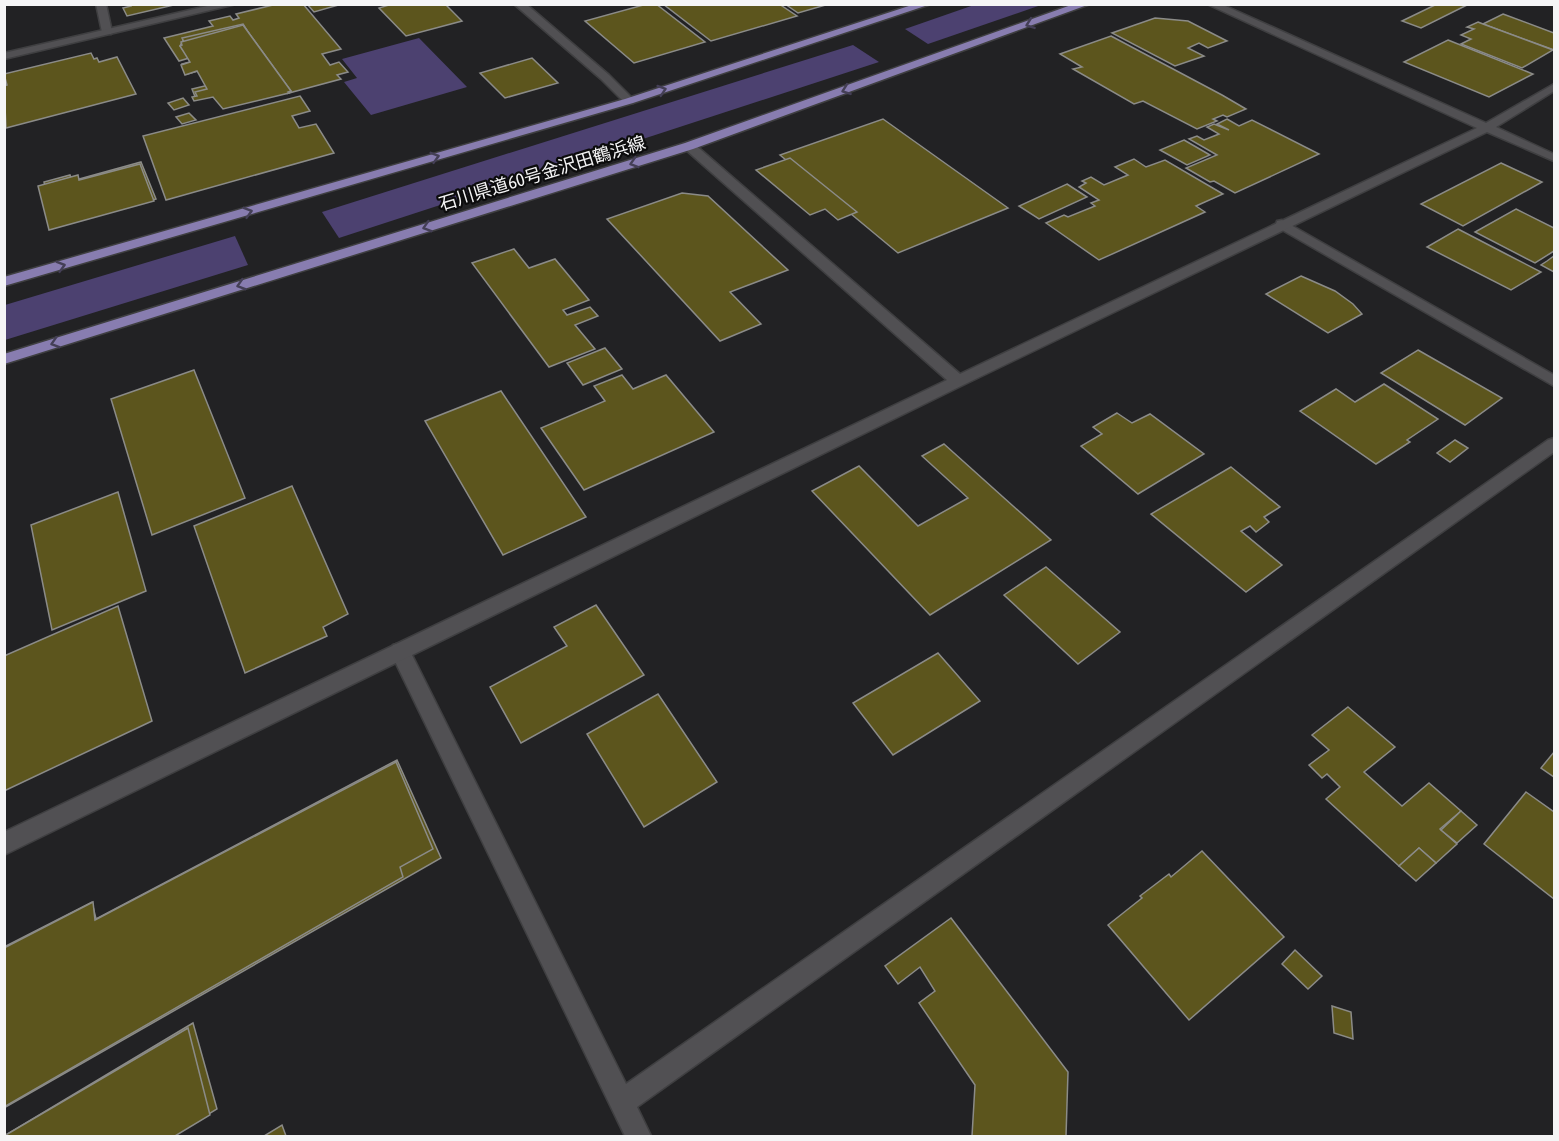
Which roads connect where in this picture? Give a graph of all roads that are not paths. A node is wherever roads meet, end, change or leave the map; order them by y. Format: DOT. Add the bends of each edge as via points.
graph roads {
  1 [pos="100,4"];
  2 [pos="231,4"];
  3 [pos="519,4"];
  4 [pos="926,4"];
  5 [pos="1085,4"];
  6 [pos="1212,4"];
  7 [pos="107,32"];
  8 [pos="4,56"];
  9 [pos="1554,87"];
  10 [pos="629,101"];
  11 [pos="1488,127"];
  12 [pos="689,146"];
  13 [pos="1554,158"];
  14 [pos="1282,224"];
  15 [pos="4,282"];
  16 [pos="4,358"];
  17 [pos="958,381"];
  18 [pos="1554,381"];
  19 [pos="1554,444"];
  20 [pos="400,651"];
  21 [pos="4,844"];
  22 [pos="621,1103"];
  23 [pos="638,1137"];
  1 -- 7 [label="street"];
  2 -- 7 [label="street"];
  3 -- 10 [label="street"];
  10 -- 4 [label="main road, one-way"];
  5 -- 12 [label="main road, 石川県道60号金沢田鶴浜線, one-way"];
  6 -- 11 [label="street"];
  7 -- 8 [label="street"];
  9 -- 11 [label="street"];
  15 -- 10 [label="main road, one-way"];
  11 -- 13 [label="street"];
  11 -- 14 [label="street"];
  12 -- 16 [label="main road, 石川県道60号金沢田鶴浜線, one-way"];
  12 -- 17 [label="street"];
  14 -- 17 [label="street"];
  14 -- 18 [label="street"];
  17 -- 20 [label="street"];
  19 -- 22 [label="street"];
  20 -- 21 [label="street"];
  20 -- 22 [label="street"];
  22 -- 23 [label="street"];
}
